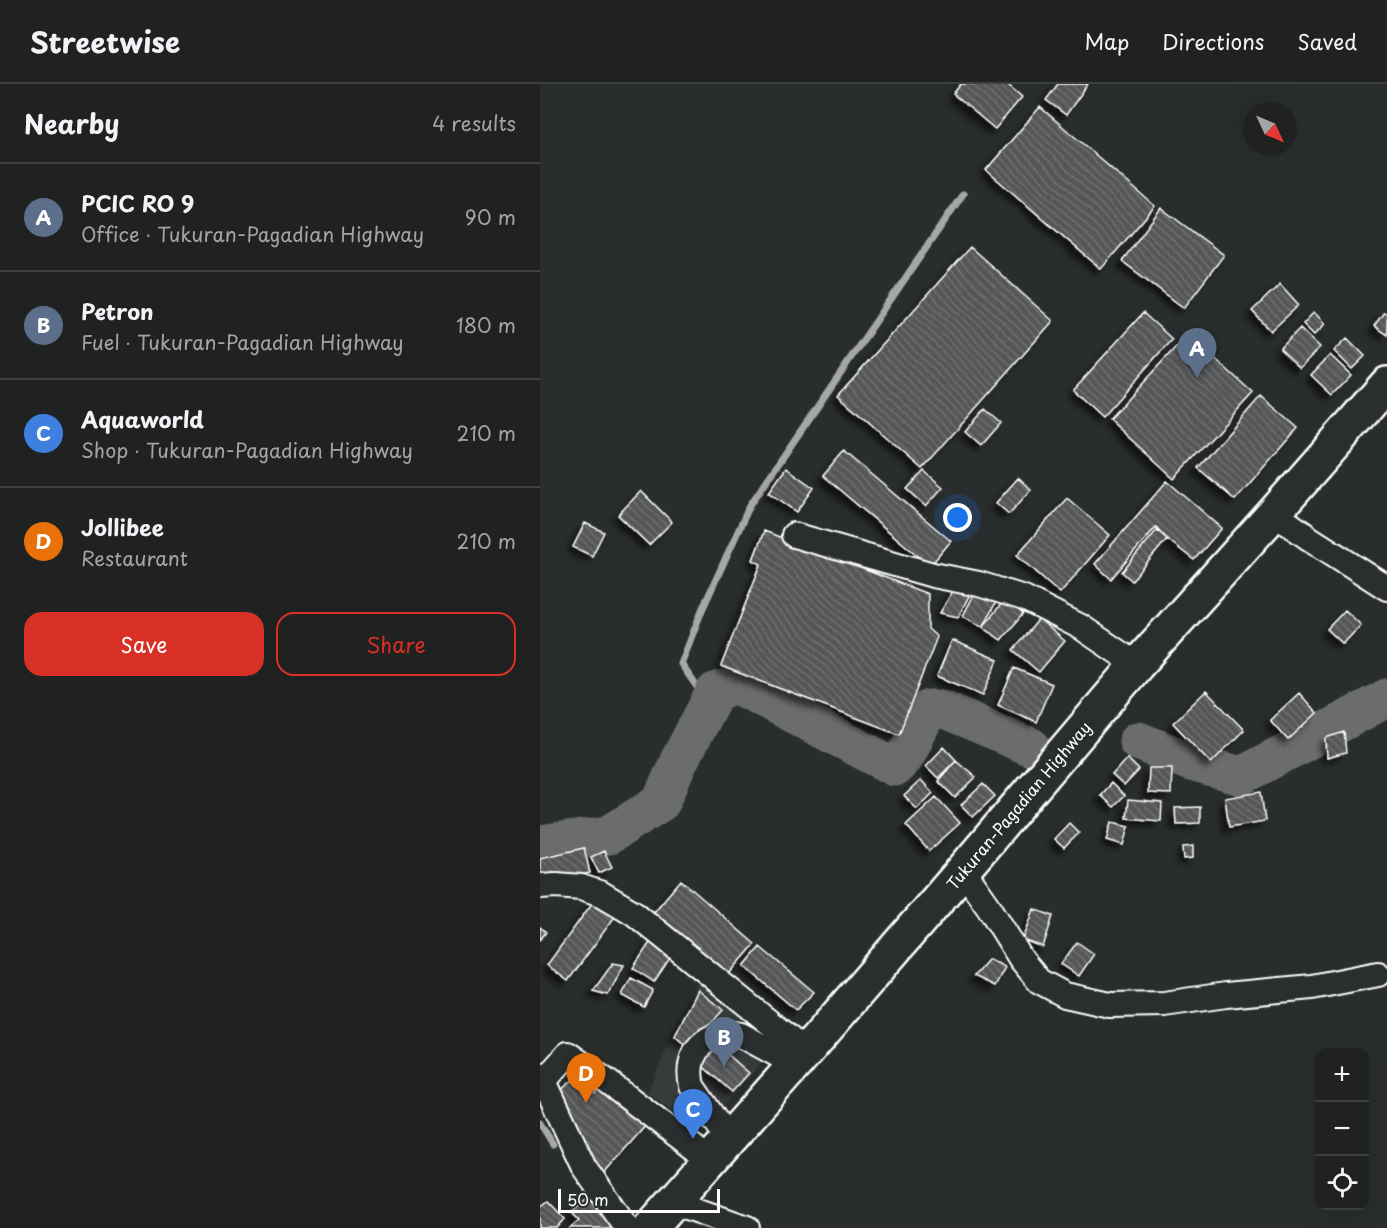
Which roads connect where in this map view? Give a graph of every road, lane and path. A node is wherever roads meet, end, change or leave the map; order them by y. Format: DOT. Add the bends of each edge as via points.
graph roads {
  1 [pos="1387,384"];
  2 [pos="1274,513"];
  3 [pos="794,535"];
  4 [pos="1387,588"];
  5 [pos="1137,665"];
  6 [pos="963,870"];
  7 [pos="540,886"];
  8 [pos="1378,974"];
  9 [pos="801,1058"];
  10 [pos="719,1149"];
  11 [pos="673,1202"];
  12 [pos="627,1228"];
  13 [pos="650,1228"];
  14 [pos="747,1228"];
  1 -- 2 [label="highway, Tukuran-Pagadian Highway"];
  2 -- 4 [label="street"];
  2 -- 5 [label="highway, Tukuran-Pagadian Highway"];
  3 -- 5 [label="street" via="1024,598 1081,627"];
  5 -- 6 [label="highway, Tukuran-Pagadian Highway"];
  6 -- 8 [label="street" via="1039,981 1065,995 1110,1005 1164,1004 1312,987"];
  6 -- 9 [label="highway, Tukuran-Pagadian Highway"];
  7 -- 9 [label="street" via="581,887 634,913"];
  9 -- 10 [label="highway, Tukuran-Pagadian Highway"];
  9 -- 10 [label="street" via="732,1033 714,1036 699,1047 693,1056 690,1076"];
  10 -- 11 [label="highway, Tukuran-Pagadian Highway"];
  10 -- 12 [label="street" via="568,1054 544,1081 584,1167"];
  11 -- 13 [label="highway, Tukuran-Pagadian Highway"];
  11 -- 14 [label="street"];
}
